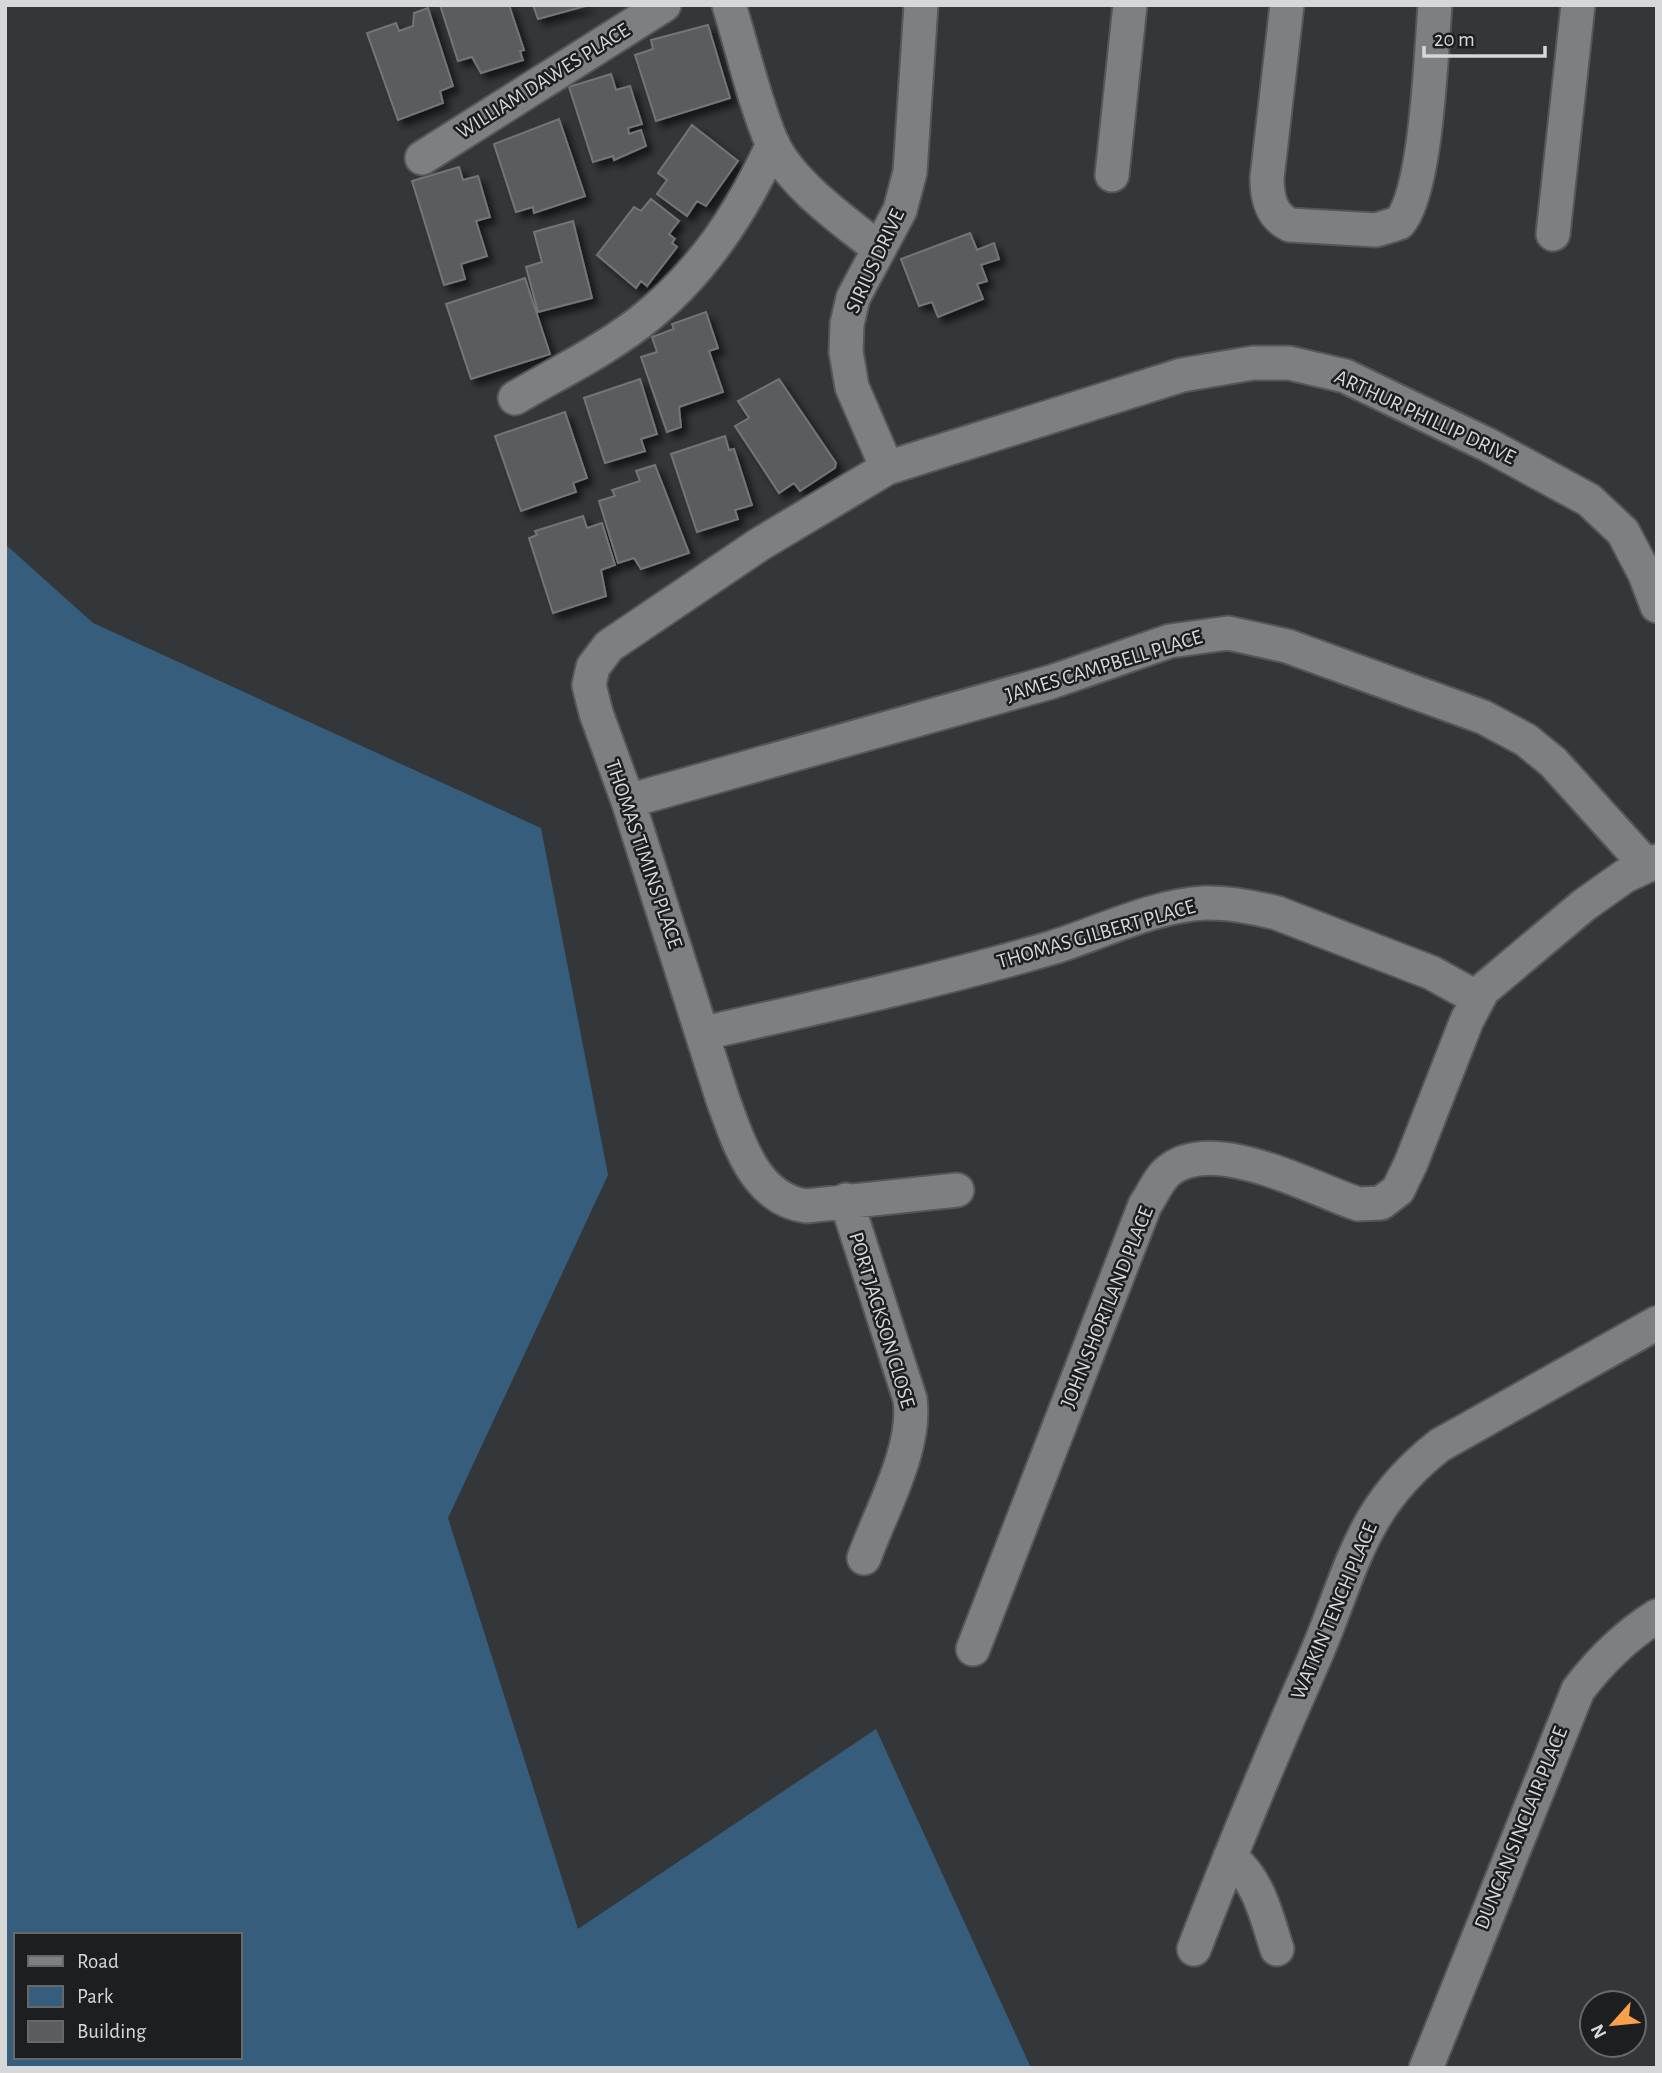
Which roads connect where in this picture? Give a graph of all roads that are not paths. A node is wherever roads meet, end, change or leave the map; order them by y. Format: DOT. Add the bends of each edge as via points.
graph roads {
  1 [pos="664,5"];
  2 [pos="729,5"];
  3 [pos="921,5"];
  4 [pos="1130,5"];
  5 [pos="1287,5"];
  6 [pos="1435,5"];
  7 [pos="1578,5"];
  8 [pos="773,144"];
  9 [pos="422,158"];
  10 [pos="1112,175"];
  11 [pos="1553,234"];
  12 [pos="878,248"];
  13 [pos="515,398"];
  14 [pos="887,468"];
  15 [pos="1657,606"];
  16 [pos="628,801"];
  17 [pos="1652,864"];
  18 [pos="1477,999"];
  19 [pos="704,1034"];
  20 [pos="957,1190"];
  21 [pos="846,1200"];
  22 [pos="1657,1322"];
  23 [pos="864,1558"];
  24 [pos="1657,1616"];
  25 [pos="973,1649"];
  26 [pos="1230,1857"];
  27 [pos="1194,1949"];
  28 [pos="1277,1949"];
  29 [pos="1426,2068"];
  1 -- 9 [label="street, WILLIAM DAWES PLACE"];
  2 -- 8 [label="street"];
  3 -- 12 [label="street, SIRIUS DRIVE" via="910,172 900,210"];
  4 -- 10 [label="street"];
  5 -- 6 [label="street" via="1267,178 1272,209 1290,225 1377,230 1399,223 1412,202"];
  7 -- 11 [label="street"];
  8 -- 12 [label="street" via="830,211"];
  8 -- 13 [label="street" via="727,230 671,296 638,324"];
  12 -- 14 [label="street, SIRIUS DRIVE" via="853,298 846,324 846,352 852,387"];
  14 -- 15 [label="street, ARTHUR PHILLIP DRIVE" via="1182,375 1223,366 1289,363 1357,381 1588,500 1623,532"];
  14 -- 16 [label="street, THOMAS TIMINS PLACE" via="628,630 600,655 589,685"];
  16 -- 17 [label="street, JAMES CAMPBELL PLACE" via="1051,682 1170,641 1228,633 1287,646 1483,718 1527,740"];
  16 -- 19 [label="street, THOMAS TIMINS PLACE"];
  17 -- 18 [label="street, JOHN SHORTLAND PLACE" via="1625,876 1584,905 1492,980"];
  18 -- 19 [label="street, THOMAS GILBERT PLACE" via="1432,973 1277,914 1251,906 1202,903 911,985"];
  18 -- 25 [label="street, JOHN SHORTLAND PLACE" via="1411,1163 1398,1190 1381,1203 1358,1204 1227,1159 1192,1160 1166,1173 1145,1205"];
  19 -- 21 [label="street, THOMAS TIMINS PLACE" via="735,1132 761,1181 789,1203 806,1206"];
  20 -- 21 [label="street, THOMAS TIMINS PLACE"];
  21 -- 23 [label="street, PORT JACKSON CLOSE" via="912,1415 907,1444"];
  22 -- 26 [label="street, WATKIN TENCH PLACE" via="1440,1445 1396,1484 1361,1540"];
  24 -- 29 [label="street, DUNCAN SINCLAIR PLACE" via="1622,1641 1578,1690"];
  26 -- 27 [label="street, WATKIN TENCH PLACE"];
  26 -- 28 [label="street" via="1242,1867 1261,1898"];
}
